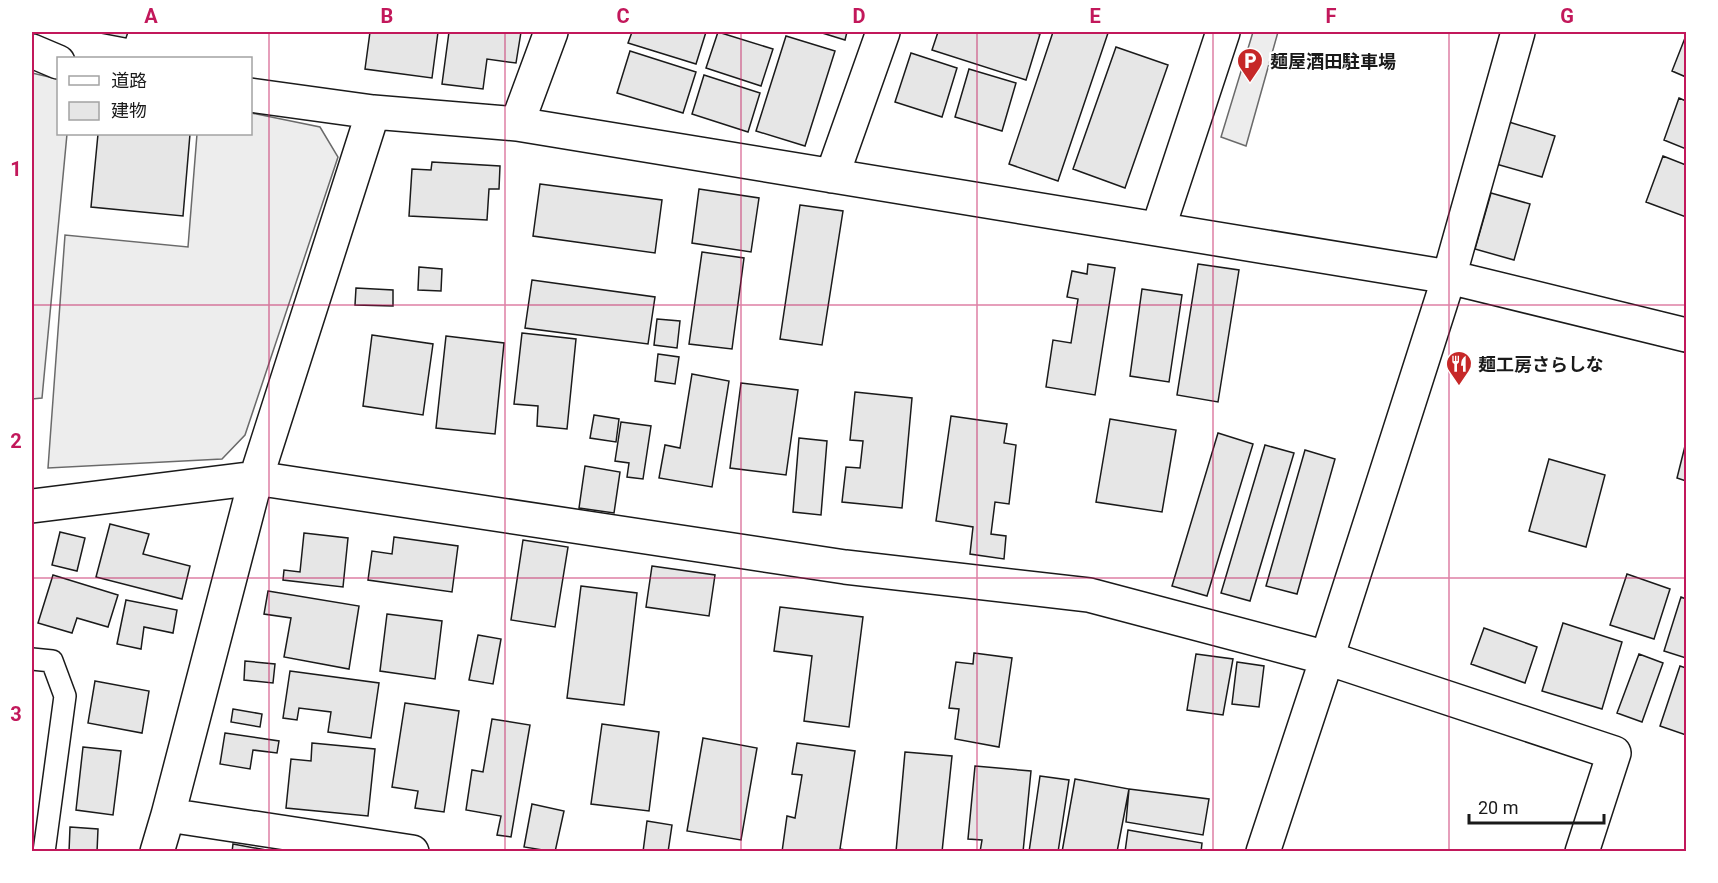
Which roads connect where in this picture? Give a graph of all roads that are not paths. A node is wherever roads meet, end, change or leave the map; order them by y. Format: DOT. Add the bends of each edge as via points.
graph roads {
  1 [pos="551,32"];
  2 [pos="883,32"];
  3 [pos="1223,32"];
  4 [pos="1518,32"];
  5 [pos="32,51"];
  6 [pos="57,62"];
  7 [pos="252,95"];
  8 [pos="373,112"];
  9 [pos="517,124"];
  10 [pos="832,176"];
  11 [pos="1158,229"];
  12 [pos="1449,277"];
  13 [pos="1686,335"];
  14 [pos="256,478"];
  15 [pos="32,506"];
  16 [pos="1327,658"];
  17 [pos="32,659"];
  18 [pos="168,815"];
  19 [pos="44,852"];
  20 [pos="157,852"];
  21 [pos="412,852"];
  22 [pos="1263,852"];
  23 [pos="1582,852"];
  1 -- 9 [label="street"];
  2 -- 10 [label="street"];
  3 -- 11 [label="street"];
  4 -- 12 [label="street"];
  5 -- 6 [label="street"];
  7 -- 8 [label="street"];
  8 -- 9 [label="street"];
  8 -- 14 [label="street"];
  9 -- 10 [label="street"];
  10 -- 11 [label="street"];
  11 -- 12 [label="street"];
  12 -- 13 [label="street"];
  12 -- 16 [label="street"];
  14 -- 15 [label="street"];
  14 -- 16 [label="street" via="845,567 1089,595"];
  14 -- 18 [label="street"];
  16 -- 22 [label="street"];
  16 -- 23 [label="street" via="1614,753"];
  17 -- 19 [label="lane" via="52,661 65,696"];
  18 -- 20 [label="street"];
  18 -- 21 [label="street"];
}
